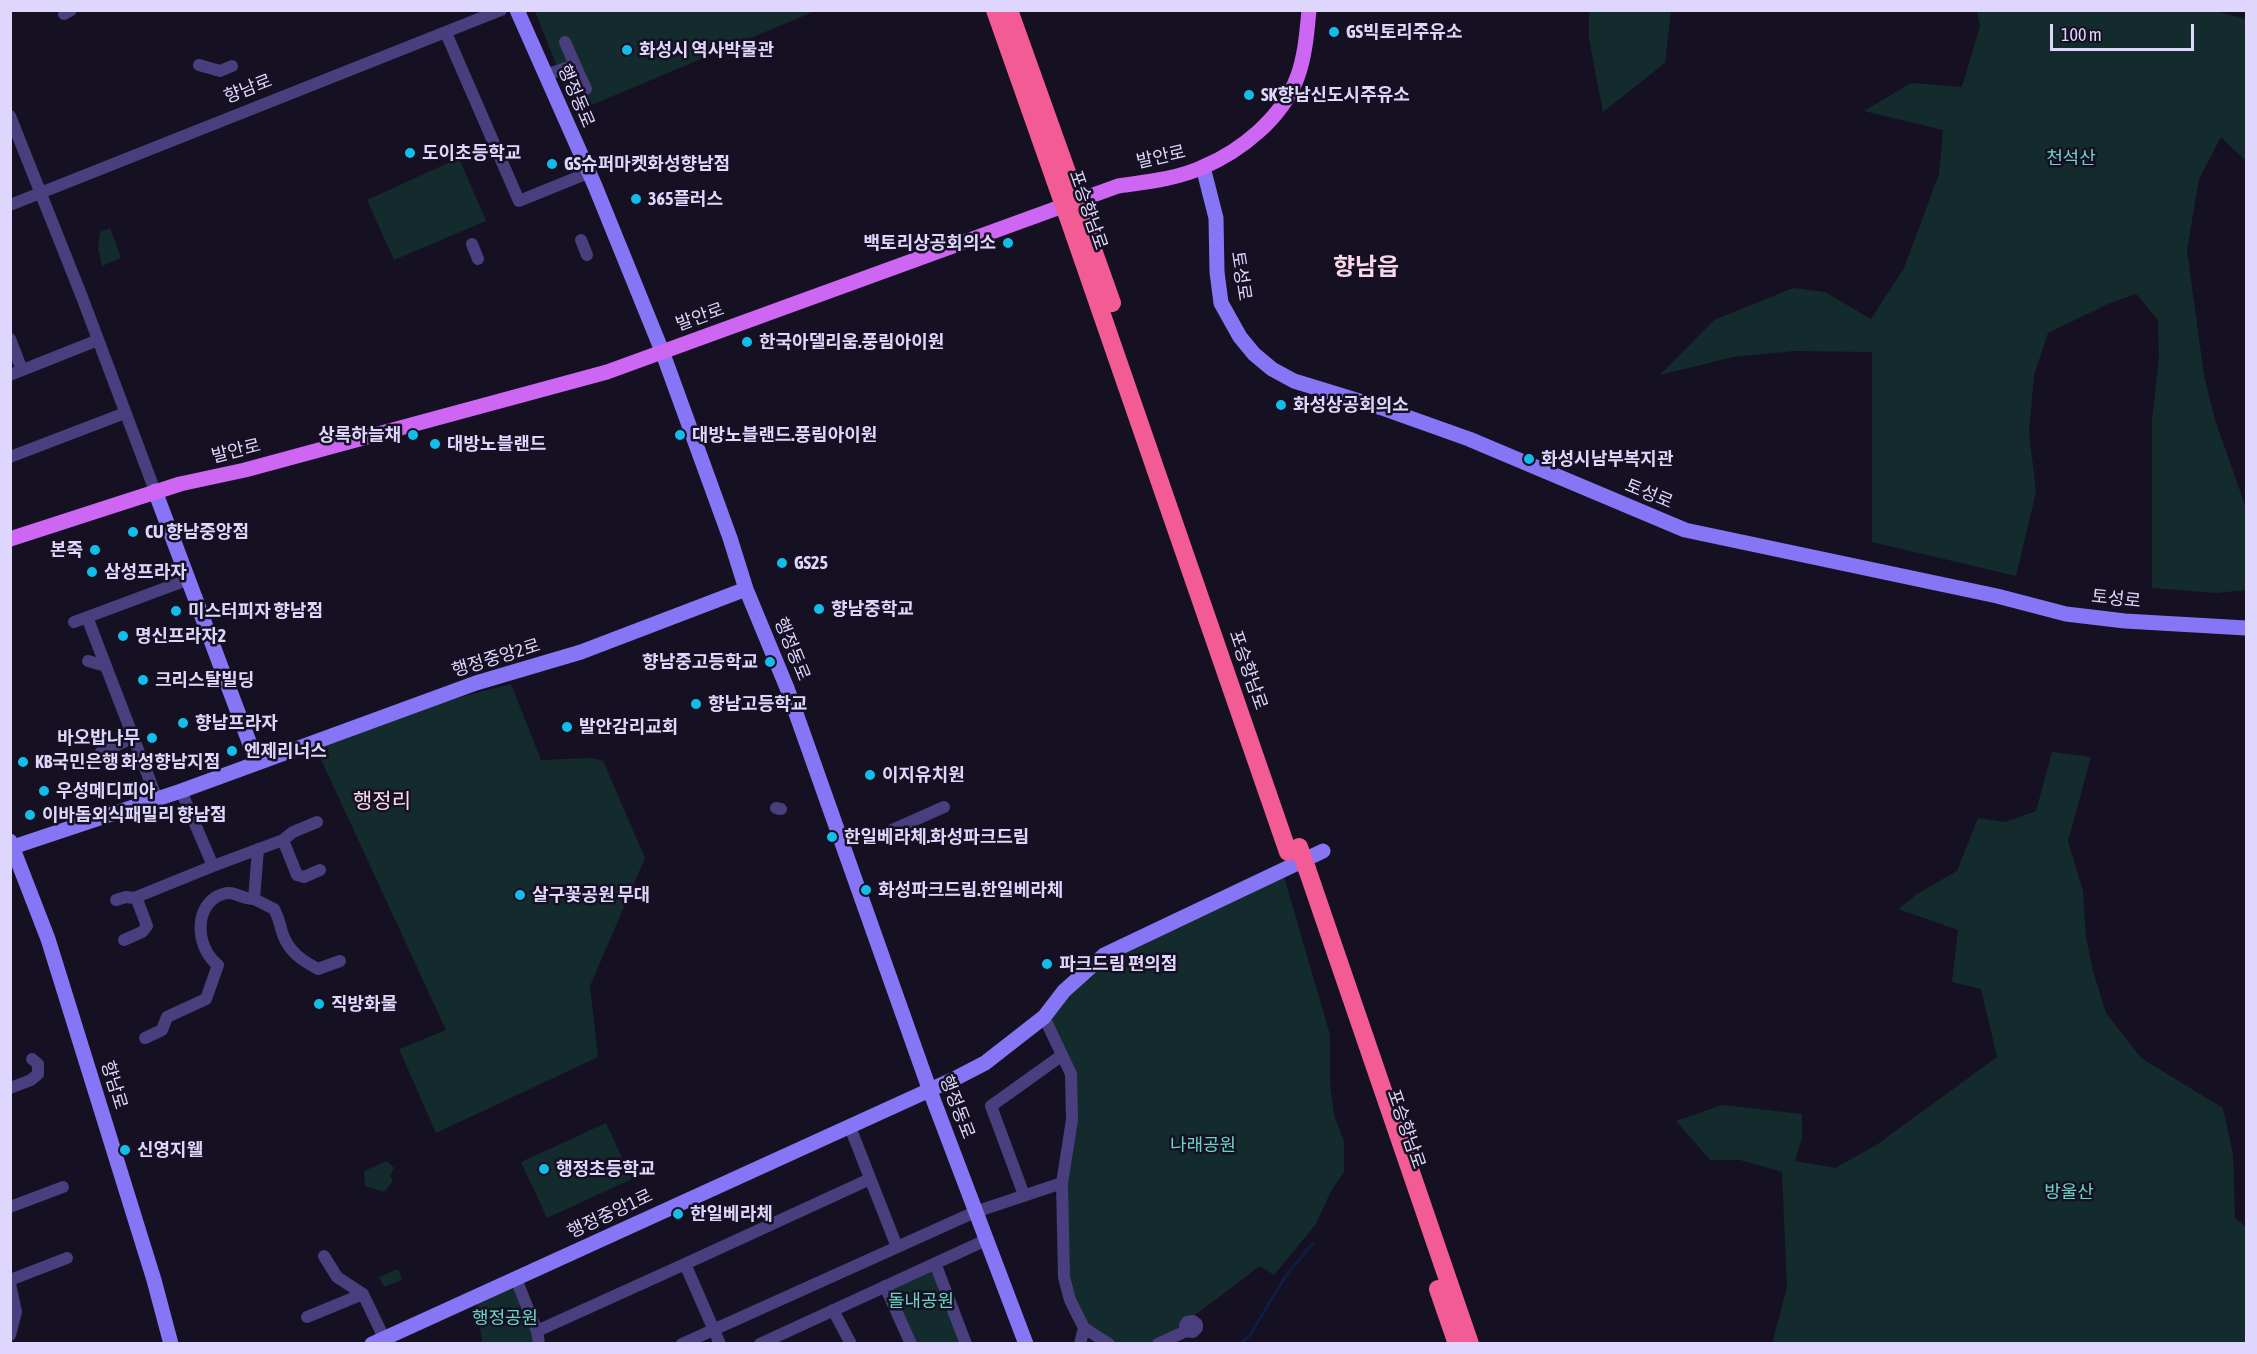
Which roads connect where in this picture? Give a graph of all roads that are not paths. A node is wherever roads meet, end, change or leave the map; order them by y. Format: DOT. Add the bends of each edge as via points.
graph roads {
  1 [pos="501,10"];
  2 [pos="517,10"];
  3 [pos="995,10"];
  4 [pos="1309,10"];
  5 [pos="1012,16"];
  6 [pos="446,33"];
  7 [pos="565,42"];
  8 [pos="200,65"];
  9 [pos="575,65"];
  10 [pos="232,66"];
  11 [pos="546,75"];
  12 [pos="586,89"];
  13 [pos="10,116"];
  14 [pos="1203,167"];
  15 [pos="588,173"];
  16 [pos="1061,178"];
  17 [pos="42,192"];
  18 [pos="10,205"];
  19 [pos="581,240"];
  20 [pos="472,244"];
  21 [pos="587,255"];
  22 [pos="478,259"];
  23 [pos="10,339"];
  24 [pos="98,340"];
  25 [pos="662,351"];
  26 [pos="16,373"];
  27 [pos="125,412"];
  28 [pos="10,457"];
  29 [pos="155,491"];
  30 [pos="10,539"];
  31 [pos="187,580"];
  32 [pos="746,589"];
  33 [pos="87,617"];
  34 [pos="74,622"];
  35 [pos="2247,628"];
  36 [pos="88,661"];
  37 [pos="106,666"];
  38 [pos="112,683"];
  39 [pos="99,688"];
  40 [pos="133,744"];
  41 [pos="101,752"];
  42 [pos="258,763"];
  43 [pos="181,791"];
  44 [pos="157,800"];
  45 [pos="944,807"];
  46 [pos="317,822"];
  47 [pos="892,830"];
  48 [pos="283,840"];
  49 [pos="11,845"];
  50 [pos="258,849"];
  51 [pos="1323,851"];
  52 [pos="213,866"];
  53 [pos="320,870"];
  54 [pos="1301,871"];
  55 [pos="136,897"];
  56 [pos="254,899"];
  57 [pos="116,900"];
  58 [pos="124,939"];
  59 [pos="340,961"];
  60 [pos="1044,1017"];
  61 [pos="145,1038"];
  62 [pos="1061,1056"];
  63 [pos="32,1059"];
  64 [pos="10,1088"];
  65 [pos="930,1091"];
  66 [pos="850,1127"];
  67 [pos="870,1179"];
  68 [pos="1062,1183"];
  69 [pos="63,1187"];
  70 [pos="1024,1196"];
  71 [pos="10,1207"];
  72 [pos="975,1212"];
  73 [pos="986,1240"];
  74 [pos="897,1247"];
  75 [pos="324,1256"];
  76 [pos="67,1258"];
  77 [pos="935,1263"];
  78 [pos="685,1264"];
  79 [pos="516,1279"];
  80 [pos="10,1282"];
  81 [pos="885,1286"];
  82 [pos="363,1294"];
  83 [pos="833,1310"];
  84 [pos="307,1317"];
  85 [pos="1084,1328"];
  86 [pos="713,1329"];
  87 [pos="1186,1330"];
  88 [pos="10,1335"];
  89 [pos="538,1337"];
  90 [pos="779,1340"];
  91 [pos="378,1341"];
  92 [pos="171,1344"];
  93 [pos="682,1344"];
  94 [pos="720,1344"];
  95 [pos="760,1344"];
  96 [pos="852,1344"];
  97 [pos="911,1344"];
  98 [pos="966,1344"];
  99 [pos="1026,1344"];
  100 [pos="1080,1344"];
  101 [pos="1109,1344"];
  102 [pos="1158,1344"];
  103 [pos="1457,1344"];
  104 [pos="1470,1344"];
  1 -- 6 [label="street, 향남로"];
  2 -- 11 [label="street, 행정동로"];
  3 -- 16 [label="highway, 포승향남로"];
  4 -- 14 [label="main road, 발안로" via="1297,78 1279,111 1256,136"];
  5 -- 16 [label="highway, 포승향남로"];
  6 -- 15 [label="street" via="519,201"];
  6 -- 17 [label="street, 향남로"];
  7 -- 9 [label="street"];
  8 -- 10 [label="street" via="220,71"];
  9 -- 11 [label="street"];
  9 -- 12 [label="street"];
  11 -- 15 [label="street, 행정동로"];
  13 -- 17 [label="street"];
  14 -- 25 [label="main road, 발안로" via="1118,186"];
  14 -- 35 [label="street, 토성로" via="1216,218 1221,303 1254,354 1294,381 1469,439 1685,530 2066,614"];
  15 -- 25 [label="street, 행정동로"];
  16 -- 54 [label="highway, 포승향남로, bridge"];
  17 -- 18 [label="street, 향남로"];
  17 -- 24 [label="street"];
  19 -- 21 [label="street"];
  20 -- 22 [label="street"];
  23 -- 26 [label="street"];
  24 -- 26 [label="street"];
  24 -- 27 [label="street"];
  25 -- 29 [label="main road, 발안로" via="607,372 514,399"];
  25 -- 32 [label="street, 행정동로"];
  27 -- 28 [label="street"];
  27 -- 29 [label="street"];
  29 -- 30 [label="main road, 발안로"];
  29 -- 31 [label="street"];
  31 -- 33 [label="street" via="130,597"];
  31 -- 42 [label="street"];
  32 -- 42 [label="street, 행정중앙2로" via="581,652 476,683"];
  32 -- 65 [label="street, 행정동로" via="787,688"];
  33 -- 34 [label="street"];
  33 -- 37 [label="street"];
  36 -- 37 [label="street"];
  37 -- 38 [label="street"];
  38 -- 39 [label="street"];
  38 -- 40 [label="street"];
  40 -- 41 [label="street"];
  40 -- 44 [label="street"];
  42 -- 43 [label="street, 행정중앙2로"];
  43 -- 44 [label="street, 행정중앙2로"];
  43 -- 52 [label="street"];
  44 -- 49 [label="street, 행정중앙2로"];
  45 -- 47 [label="street"];
  46 -- 48 [label="street"];
  48 -- 50 [label="street"];
  48 -- 53 [label="street" via="297,875"];
  49 -- 92 [label="street, 향남로" via="48,939"];
  50 -- 52 [label="street"];
  50 -- 56 [label="street"];
  51 -- 60 [label="street, 행정중앙1로" via="1104,955 1064,991"];
  52 -- 55 [label="street"];
  54 -- 103 [label="highway, 포승향남로"];
  54 -- 104 [label="highway, 포승향남로"];
  55 -- 57 [label="street"];
  55 -- 58 [label="street" via="147,926"];
  56 -- 59 [label="street" via="274,909 286,942 298,957 318,969"];
  56 -- 61 [label="street" via="220,894 206,908 202,941 218,965 206,999 167,1017 162,1030"];
  60 -- 62 [label="street"];
  60 -- 65 [label="street, 행정중앙1로" via="985,1063"];
  62 -- 68 [label="street" via="1071,1074 1073,1096"];
  62 -- 70 [label="street" via="991,1106"];
  63 -- 64 [label="street" via="38,1064 38,1074"];
  65 -- 66 [label="street, 행정중앙1로"];
  65 -- 72 [label="street, 행정동로"];
  66 -- 67 [label="street"];
  66 -- 79 [label="street, 행정중앙1로"];
  67 -- 74 [label="street"];
  67 -- 78 [label="street"];
  68 -- 70 [label="street"];
  68 -- 85 [label="street" via="1064,1277"];
  69 -- 71 [label="street"];
  70 -- 72 [label="street"];
  72 -- 73 [label="street, 행정동로"];
  72 -- 74 [label="street"];
  73 -- 77 [label="street"];
  73 -- 99 [label="street, 행정동로"];
  74 -- 86 [label="street"];
  75 -- 82 [label="street" via="337,1277"];
  76 -- 80 [label="street"];
  77 -- 81 [label="street"];
  77 -- 98 [label="street"];
  78 -- 86 [label="street"];
  78 -- 89 [label="street"];
  79 -- 89 [label="street"];
  79 -- 91 [label="street, 행정중앙1로"];
  80 -- 88 [label="street" via="16,1312"];
  81 -- 83 [label="street"];
  81 -- 97 [label="street"];
  82 -- 84 [label="street"];
  82 -- 91 [label="street"];
  83 -- 90 [label="street"];
  83 -- 96 [label="street"];
  85 -- 100 [label="street"];
  85 -- 101 [label="street"];
  86 -- 93 [label="street"];
  86 -- 94 [label="street"];
  87 -- 102 [label="street"];
  90 -- 95 [label="street"];
}
